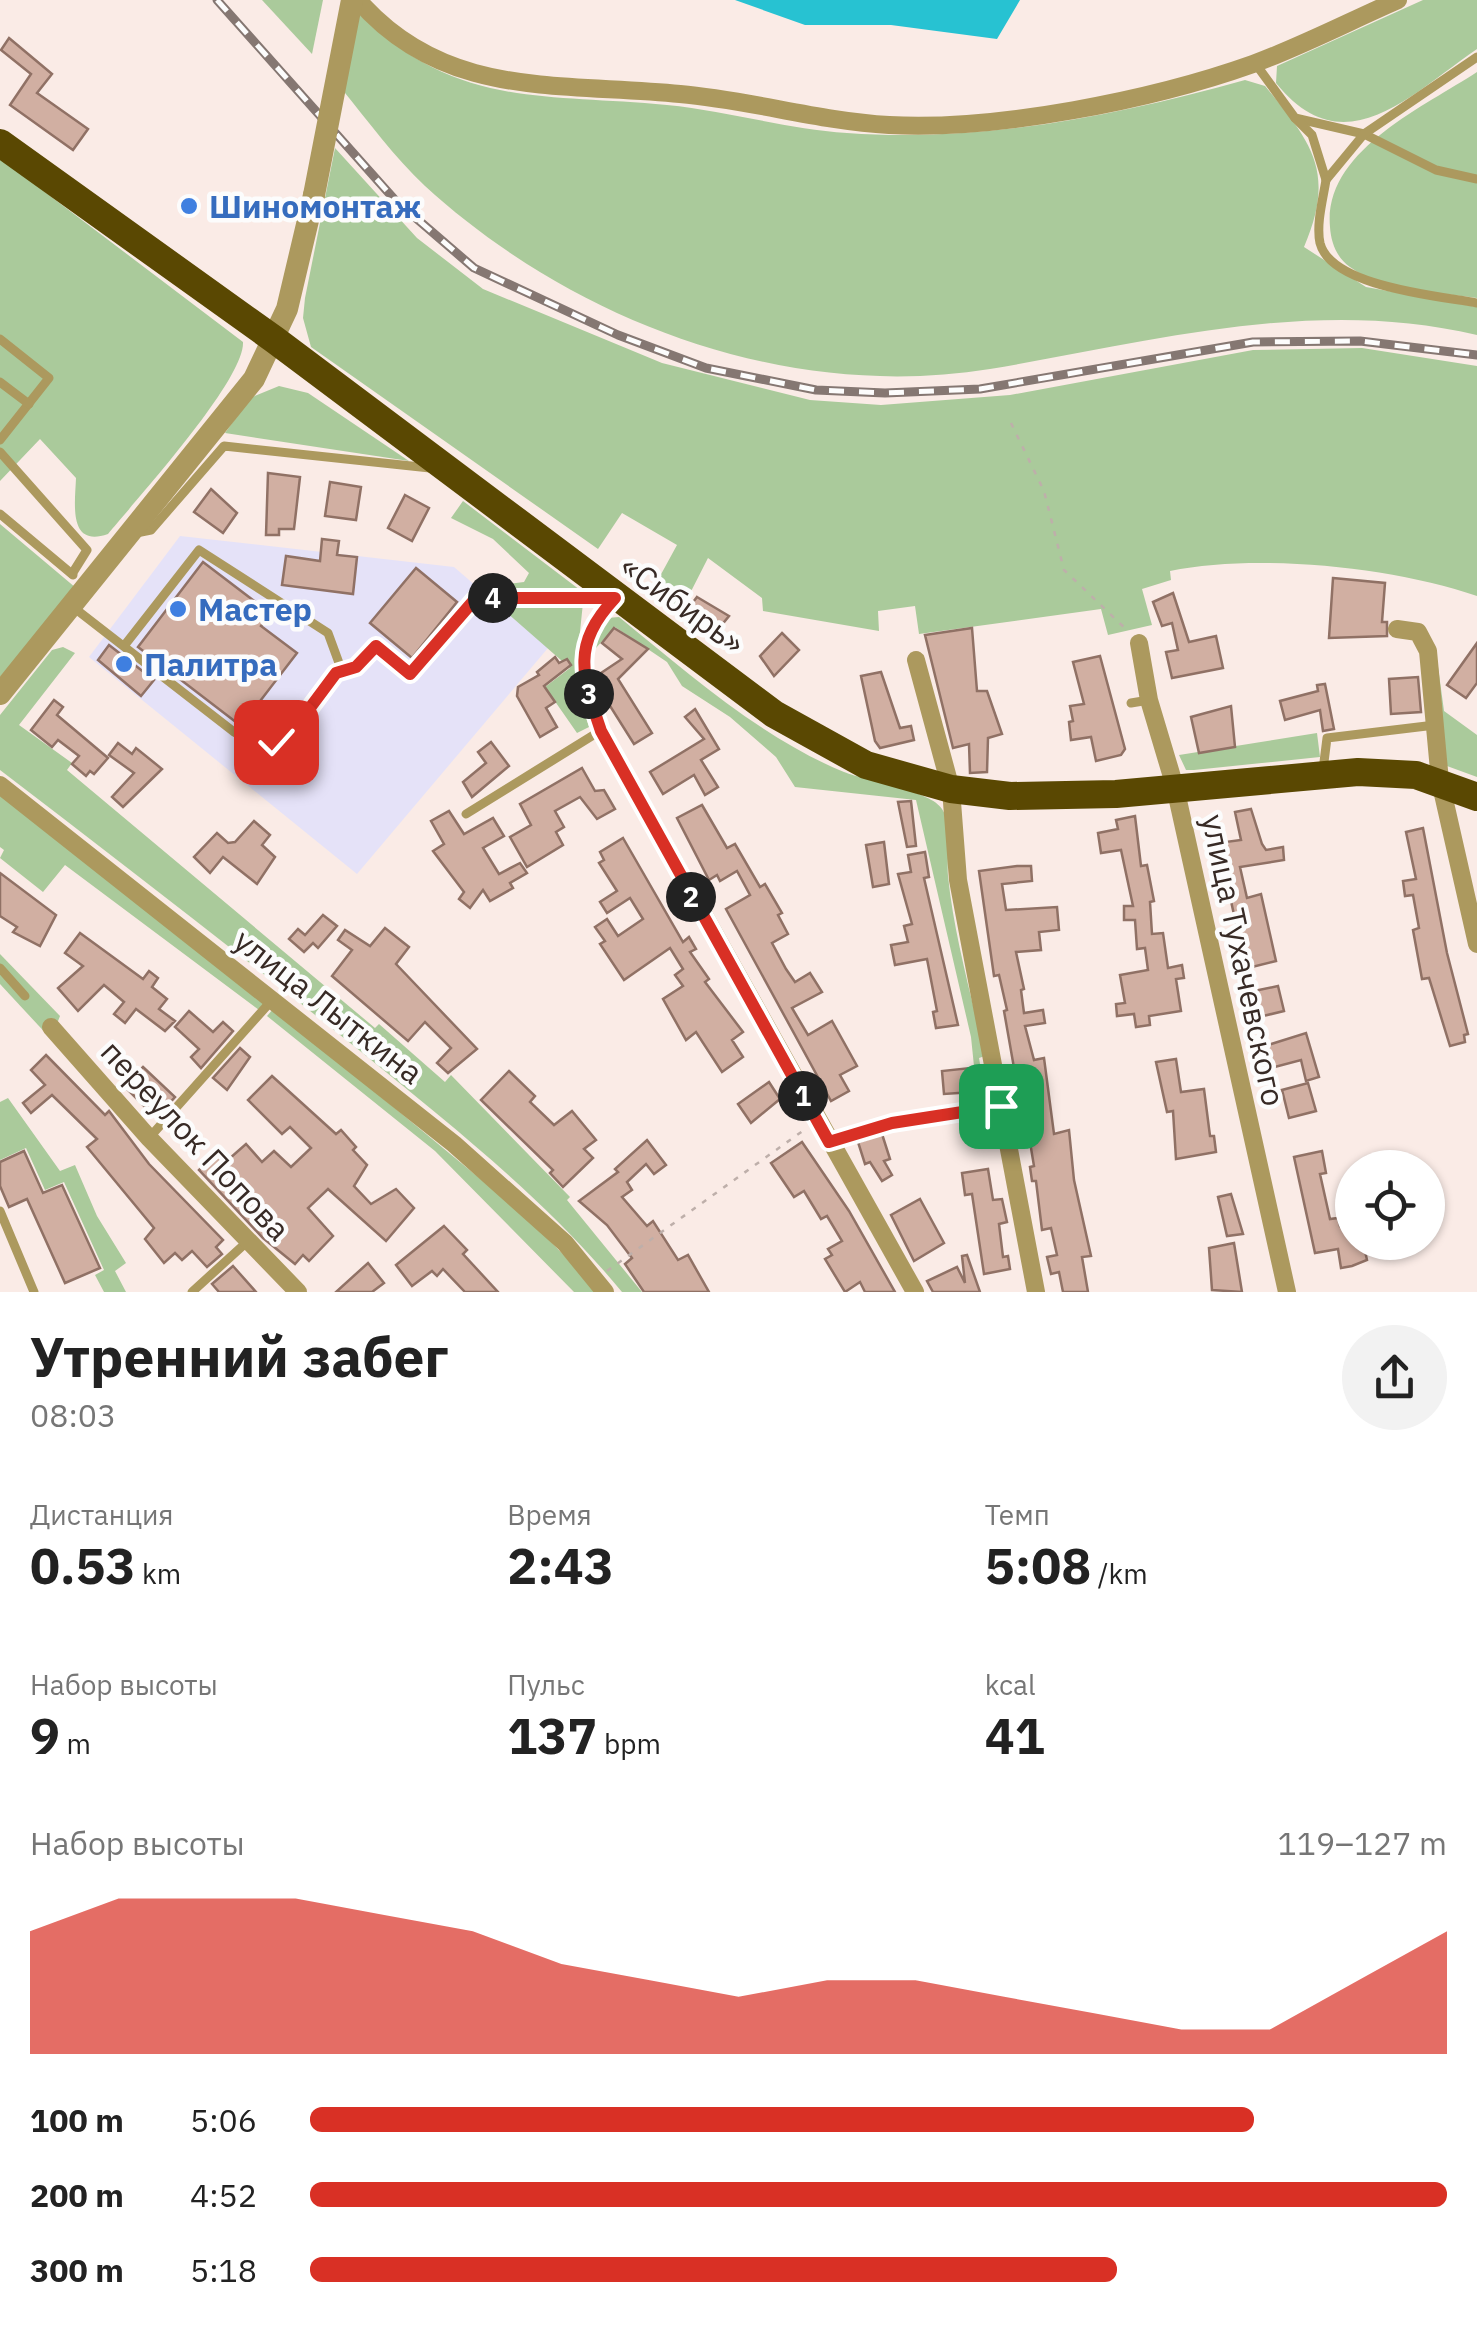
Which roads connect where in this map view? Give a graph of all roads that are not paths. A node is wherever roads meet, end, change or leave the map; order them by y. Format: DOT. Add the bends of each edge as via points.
graph roads {
  1 [pos="355,0"];
  2 [pos="1398,0"];
  3 [pos="1477,58"];
  4 [pos="1255,63"];
  5 [pos="1295,118"];
  6 [pos="1364,134"];
  7 [pos="0,143"];
  8 [pos="1477,179"];
  9 [pos="1326,180"];
  10 [pos="1477,303"];
  11 [pos="0,340"];
  12 [pos="274,340"];
  13 [pos="0,382"];
  14 [pos="29,404"];
  15 [pos="0,440"];
  16 [pos="0,452"];
  17 [pos="448,470"];
  18 [pos="0,514"];
  19 [pos="130,534"];
  20 [pos="79,580"];
  21 [pos="615,598"];
  22 [pos="71,605"];
  23 [pos="1398,629"];
  24 [pos="1139,643"];
  25 [pos="124,646"];
  26 [pos="916,660"];
  27 [pos="336,673"];
  28 [pos="0,694"];
  29 [pos="1435,725"];
  30 [pos="601,731"];
  31 [pos="1322,774"];
  32 [pos="1440,781"];
  33 [pos="0,785"];
  34 [pos="1175,787"];
  35 [pos="951,789"];
  36 [pos="1477,797"];
  37 [pos="466,814"];
  38 [pos="1477,944"];
  39 [pos="0,968"];
  40 [pos="24,996"];
  41 [pos="273,999"];
  42 [pos="51,1027"];
  43 [pos="1001,1106"];
  44 [pos="149,1138"];
  45 [pos="829,1142"];
  46 [pos="0,1213"];
  47 [pos="248,1241"];
  48 [pos="601,1286"];
  49 [pos="196,1290"];
  50 [pos="34,1292"];
  51 [pos="298,1292"];
  52 [pos="915,1292"];
  53 [pos="1036,1292"];
  54 [pos="1287,1292"];
  1 -- 4 [label="street" via="402,42 463,72 528,84 683,94 890,125 1015,119 1176,88"];
  1 -- 12 [label="street, bridge" via="287,310"];
  2 -- 4 [label="street"];
  3 -- 6 [label="lane"];
  4 -- 5 [label="lane"];
  5 -- 6 [label="lane"];
  5 -- 9 [label="lane" via="1312,136"];
  6 -- 8 [label="lane" via="1436,170"];
  6 -- 9 [label="lane"];
  7 -- 12 [label="highway, «Сибирь»"];
  9 -- 10 [label="lane" via="1320,242 1333,262 1370,282"];
  11 -- 14 [label="lane" via="49,378"];
  12 -- 17 [label="highway, «Сибирь»"];
  12 -- 19 [label="street" via="245,392"];
  13 -- 14 [label="lane"];
  14 -- 15 [label="lane"];
  16 -- 20 [label="lane" via="87,550"];
  17 -- 19 [label="lane" via="224,446 151,530"];
  17 -- 21 [label="highway, «Сибирь»"];
  18 -- 20 [label="lane"];
  19 -- 20 [label="street"];
  20 -- 22 [label="street"];
  21 -- 27 [label="lane" via="476,598 410,674 376,646 356,667"];
  21 -- 30 [label="street" via="592,623 586,647 585,683"];
  21 -- 35 [label="highway, «Сибирь»" via="821,744 866,765"];
  22 -- 25 [label="lane"];
  22 -- 28 [label="street"];
  23 -- 29 [label="street" via="1418,632 1428,651"];
  24 -- 34 [label="street, улица Тухачевского" via="1140,701"];
  25 -- 27 [label="lane" via="234,732 264,745 289,736"];
  25 -- 27 [label="lane" via="199,550 328,632 339,654"];
  26 -- 35 [label="street"];
  29 -- 31 [label="lane" via="1327,738"];
  29 -- 32 [label="street"];
  30 -- 37 [label="lane"];
  30 -- 45 [label="street"];
  31 -- 32 [label="highway, «Сибирь»" via="1394,773"];
  31 -- 34 [label="highway, «Сибирь»"];
  32 -- 36 [label="highway, «Сибирь»"];
  32 -- 38 [label="street"];
  33 -- 41 [label="street, улица Лыткина"];
  34 -- 35 [label="highway, «Сибирь»" via="1058,797"];
  34 -- 54 [label="street, улица Тухачевского"];
  35 -- 43 [label="street" via="958,880"];
  39 -- 40 [label="lane"];
  41 -- 44 [label="lane"];
  41 -- 48 [label="street, улица Лыткина" via="454,1144 565,1243"];
  42 -- 44 [label="street, переулок Попова"];
  43 -- 45 [label="lane" via="892,1123"];
  43 -- 53 [label="street"];
  44 -- 47 [label="street, переулок Попова"];
  45 -- 52 [label="street"];
  46 -- 50 [label="lane"];
  47 -- 49 [label="lane"];
  47 -- 51 [label="street, переулок Попова"];
}
